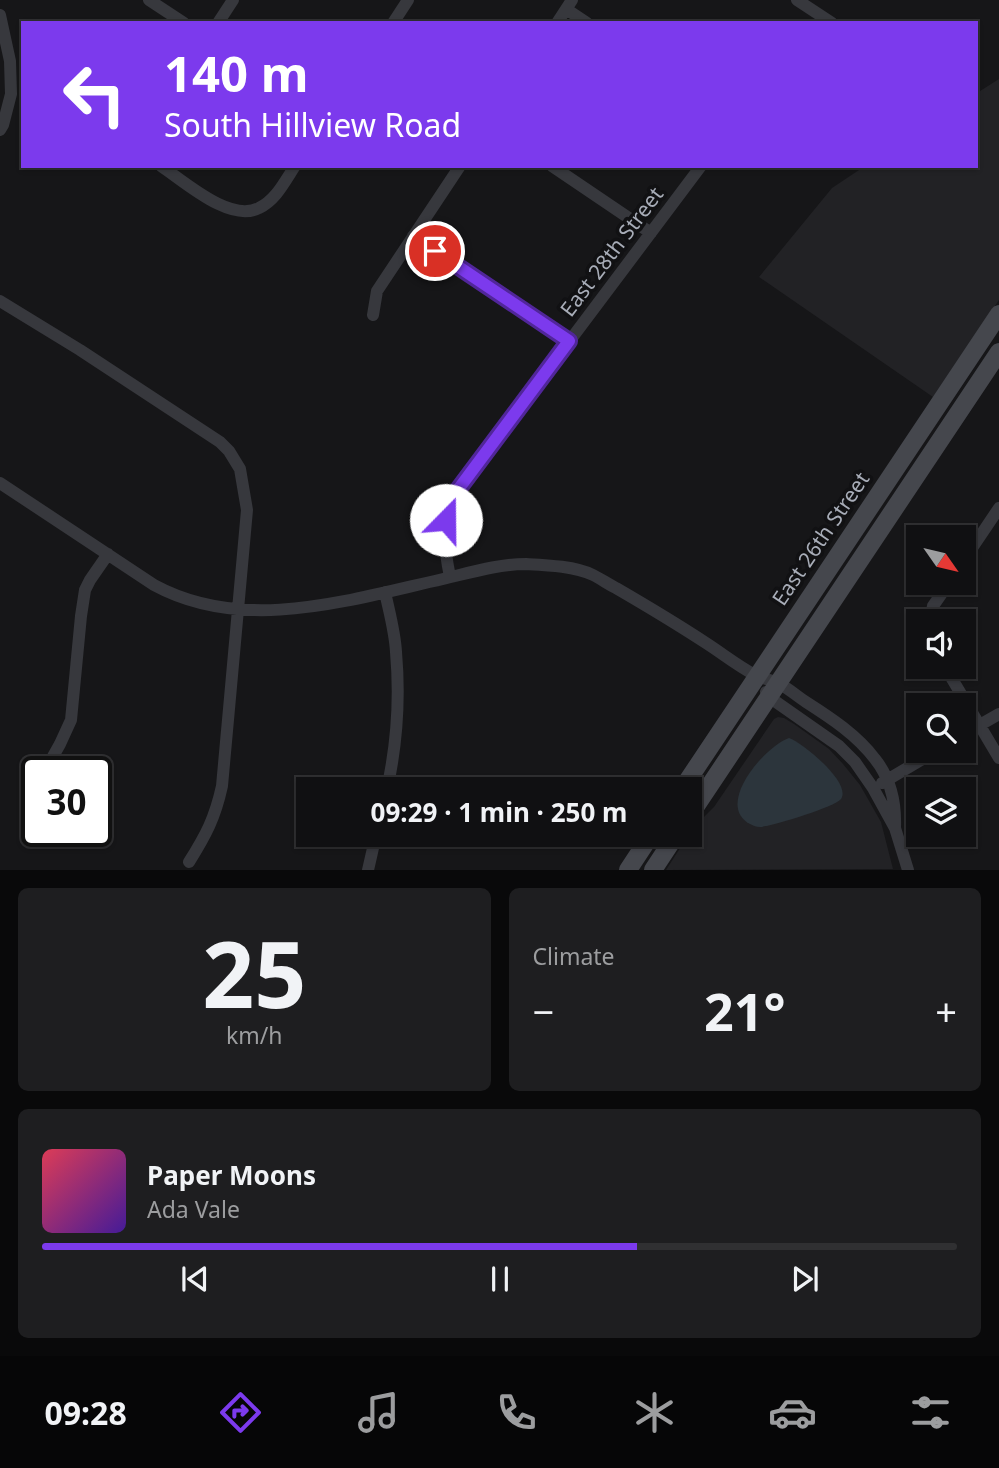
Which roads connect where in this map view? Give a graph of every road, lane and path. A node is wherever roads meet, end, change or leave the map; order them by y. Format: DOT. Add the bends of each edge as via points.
graph roads {
  1 [pos="149,0"];
  2 [pos="233,0"];
  3 [pos="408,0"];
  4 [pos="797,0"];
  5 [pos="569,4"];
  6 [pos="0,15"];
  7 [pos="815,19"];
  8 [pos="181,21"];
  9 [pos="219,21"];
  10 [pos="394,21"];
  11 [pos="557,21"];
  12 [pos="585,21"];
  13 [pos="17,95"];
  14 [pos="0,130"];
  15 [pos="164,168"];
  16 [pos="294,168"];
  17 [pos="459,168"];
  18 [pos="555,168"];
  19 [pos="700,168"];
  20 [pos="651,233"];
  21 [pos="413,236"];
  22 [pos="0,301"];
  23 [pos="999,314"];
  24 [pos="373,315"];
  25 [pos="569,341"];
  26 [pos="999,352"];
  27 [pos="0,483"];
  28 [pos="999,508"];
  29 [pos="976,542"];
  30 [pos="108,554"];
  31 [pos="450,577"];
  32 [pos="385,592"];
  33 [pos="237,609"];
  34 [pos="757,676"];
  35 [pos="951,679"];
  36 [pos="773,690"];
  37 [pos="999,714"];
  38 [pos="979,726"];
  39 [pos="976,728"];
  40 [pos="53,756"];
  41 [pos="999,758"];
  42 [pos="916,763"];
  43 [pos="389,777"];
  44 [pos="689,777"];
  45 [pos="887,780"];
  46 [pos="873,788"];
  47 [pos="702,797"];
  48 [pos="895,828"];
  49 [pos="373,847"];
  50 [pos="643,847"];
  51 [pos="668,847"];
  52 [pos="189,862"];
  53 [pos="368,870"];
  54 [pos="628,870"];
  55 [pos="653,870"];
  56 [pos="908,870"];
  1 -- 8 [label="street"];
  2 -- 9 [label="street"];
  3 -- 10 [label="street"];
  4 -- 7 [label="street"];
  5 -- 11 [label="street"];
  5 -- 12 [label="street"];
  6 -- 13 [label="street"];
  13 -- 14 [label="street"];
  15 -- 16 [label="street" via="225,209 238,211 258,209 270,201"];
  17 -- 21 [label="street"];
  18 -- 20 [label="street"];
  19 -- 20 [label="street, East 28th Street"];
  20 -- 25 [label="street, East 28th Street"];
  21 -- 24 [label="street" via="377,291"];
  21 -- 25 [label="street"];
  22 -- 33 [label="street" via="229,451 240,469 247,510"];
  23 -- 34 [label="main road, East 26th Street"];
  25 -- 31 [label="street, East 28th Street" via="457,491 444,532"];
  26 -- 36 [label="main road, East 26th Street"];
  27 -- 30 [label="street"];
  28 -- 29 [label="street"];
  30 -- 33 [label="street" via="171,594"];
  30 -- 40 [label="street" via="85,590 71,720"];
  31 -- 32 [label="street"];
  31 -- 34 [label="street" via="523,564 591,574"];
  32 -- 33 [label="street" via="307,608"];
  32 -- 43 [label="street" via="397,671 396,737"];
  33 -- 52 [label="street" via="222,786 215,815"];
  34 -- 36 [label="street"];
  34 -- 44 [label="main road, East 26th Street"];
  35 -- 38 [label="street"];
  36 -- 45 [label="street" via="848,732 875,758"];
  36 -- 46 [label="street" via="839,746"];
  36 -- 47 [label="main road, East 26th Street"];
  37 -- 38 [label="street"];
  38 -- 39 [label="street"];
  38 -- 41 [label="street"];
  42 -- 45 [label="street"];
  45 -- 46 [label="street"];
  45 -- 48 [label="street" via="896,811"];
  46 -- 48 [label="street"];
  48 -- 56 [label="street"];
  49 -- 53 [label="street"];
  50 -- 54 [label="main road"];
  51 -- 55 [label="main road"];
}
